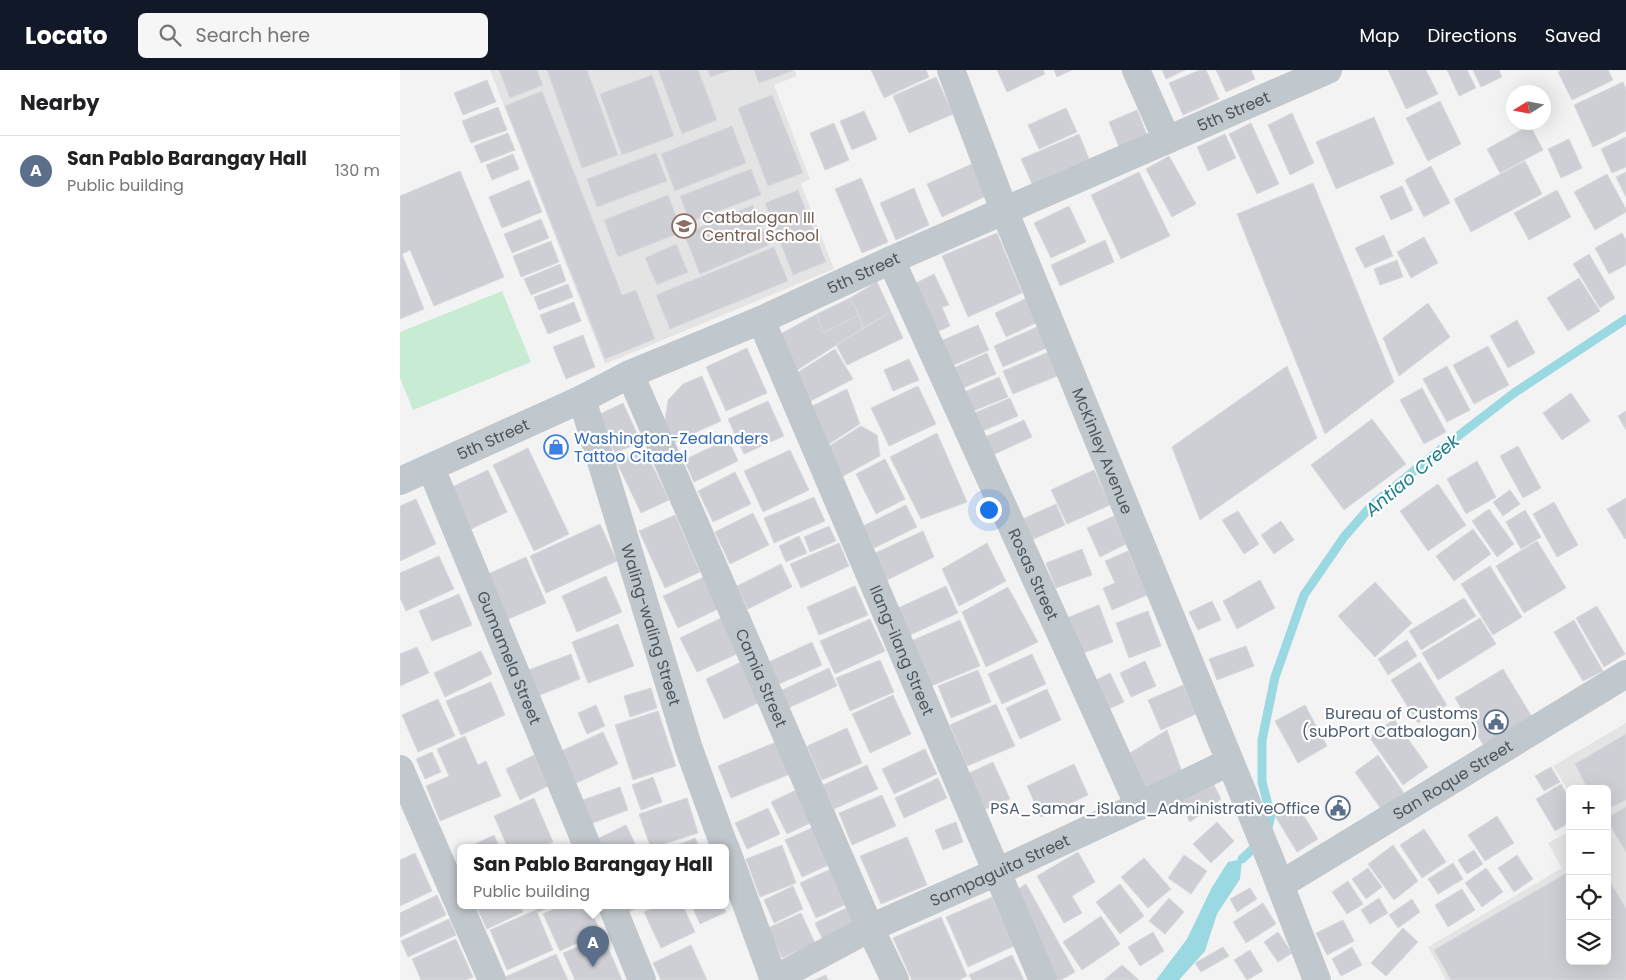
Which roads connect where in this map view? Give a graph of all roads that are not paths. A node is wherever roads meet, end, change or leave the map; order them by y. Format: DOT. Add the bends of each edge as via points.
graph roads {
  1 [pos="952,70"];
  2 [pos="1136,70"];
  3 [pos="1328,70"];
  4 [pos="1274,80"];
  5 [pos="1167,140"];
  6 [pos="1004,210"];
  7 [pos="891,260"];
  8 [pos="761,320"];
  9 [pos="630,374"];
  10 [pos="582,400"];
  11 [pos="431,468"];
  12 [pos="400,481"];
  13 [pos="1626,674"];
  14 [pos="1229,762"];
  15 [pos="400,769"];
  16 [pos="1139,806"];
  17 [pos="586,844"];
  18 [pos="723,844"];
  19 [pos="729,860"];
  20 [pos="997,872"];
  21 [pos="1280,885"];
  22 [pos="457,900"];
  23 [pos="461,909"];
  24 [pos="613,909"];
  25 [pos="870,928"];
  26 [pos="492,980"];
  27 [pos="642,980"];
  28 [pos="773,980"];
  29 [pos="895,980"];
  30 [pos="1043,980"];
  31 [pos="1317,980"];
  1 -- 6 [label="street, McKinley Avenue"];
  2 -- 5 [label="street"];
  3 -- 4 [label="street, 5th Street"];
  4 -- 5 [label="street, 5th Street"];
  5 -- 6 [label="street, 5th Street"];
  6 -- 7 [label="street, 5th Street"];
  6 -- 14 [label="street, McKinley Avenue"];
  7 -- 8 [label="street, 5th Street"];
  7 -- 16 [label="street, Rosas Street"];
  8 -- 9 [label="street, 5th Street"];
  8 -- 20 [label="street, Ilang-ilang Street"];
  9 -- 10 [label="street, 5th Street"];
  9 -- 25 [label="street, Camia Street"];
  10 -- 11 [label="street, 5th Street"];
  10 -- 18 [label="street, Waling-waling Street" via="688,749"];
  11 -- 12 [label="street, 5th Street"];
  11 -- 17 [label="street, Gumamela Street"];
  13 -- 21 [label="street, San Roque Street"];
  14 -- 16 [label="street, Sampaguita Street"];
  14 -- 21 [label="street, McKinley Avenue"];
  15 -- 22 [label="street"];
  16 -- 20 [label="street, Sampaguita Street"];
  19 -- 28 [label="street, Waling-waling Street"];
  20 -- 25 [label="street, Sampaguita Street"];
  20 -- 30 [label="street, Ilang-ilang Street"];
  21 -- 31 [label="street"];
  23 -- 26 [label="street"];
  24 -- 27 [label="street"];
  25 -- 28 [label="street, Sampaguita Street"];
  25 -- 29 [label="street, Camia Street"];
}
